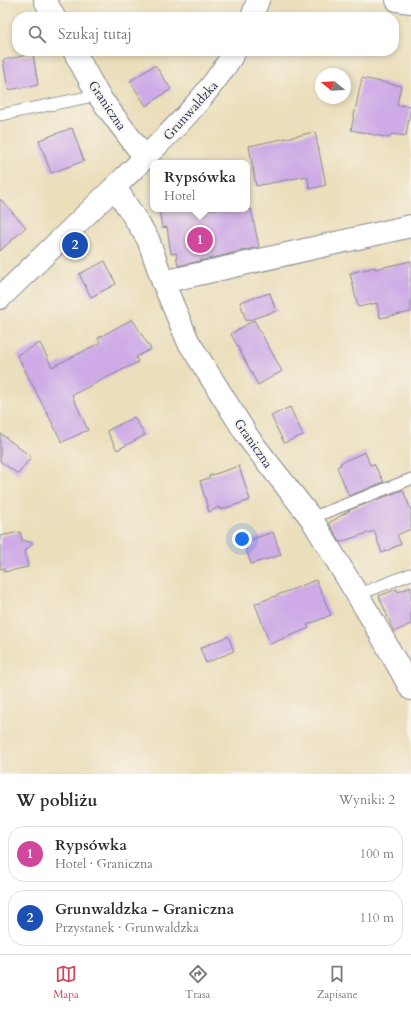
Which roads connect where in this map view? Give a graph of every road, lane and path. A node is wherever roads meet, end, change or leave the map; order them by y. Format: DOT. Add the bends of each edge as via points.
graph roads {
  1 [pos="45,0"];
  2 [pos="258,0"];
  3 [pos="397,0"];
  4 [pos="411,2"];
  5 [pos="51,12"];
  6 [pos="254,12"];
  7 [pos="77,56"];
  8 [pos="233,56"];
  9 [pos="98,95"];
  10 [pos="0,115"];
  11 [pos="145,158"];
  12 [pos="114,187"];
  13 [pos="411,226"];
  14 [pos="163,282"];
  15 [pos="0,298"];
  16 [pos="411,479"];
  17 [pos="312,518"];
  18 [pos="411,574"];
  19 [pos="358,595"];
  20 [pos="411,689"];
  1 -- 5 [label="street"];
  2 -- 6 [label="street"];
  3 -- 4 [label="street"];
  7 -- 9 [label="street, Graniczna"];
  8 -- 11 [label="street, Grunwaldzka" via="208,92"];
  9 -- 10 [label="lane"];
  9 -- 11 [label="street, Graniczna"];
  11 -- 12 [label="street, Grunwaldzka"];
  12 -- 14 [label="street, Graniczna" via="148,239"];
  12 -- 15 [label="street, Grunwaldzka"];
  13 -- 14 [label="street"];
  14 -- 17 [label="street, Graniczna" via="188,341 250,440"];
  16 -- 17 [label="lane"];
  17 -- 19 [label="street, Graniczna"];
  18 -- 19 [label="lane"];
  19 -- 20 [label="street, Graniczna"];
}
